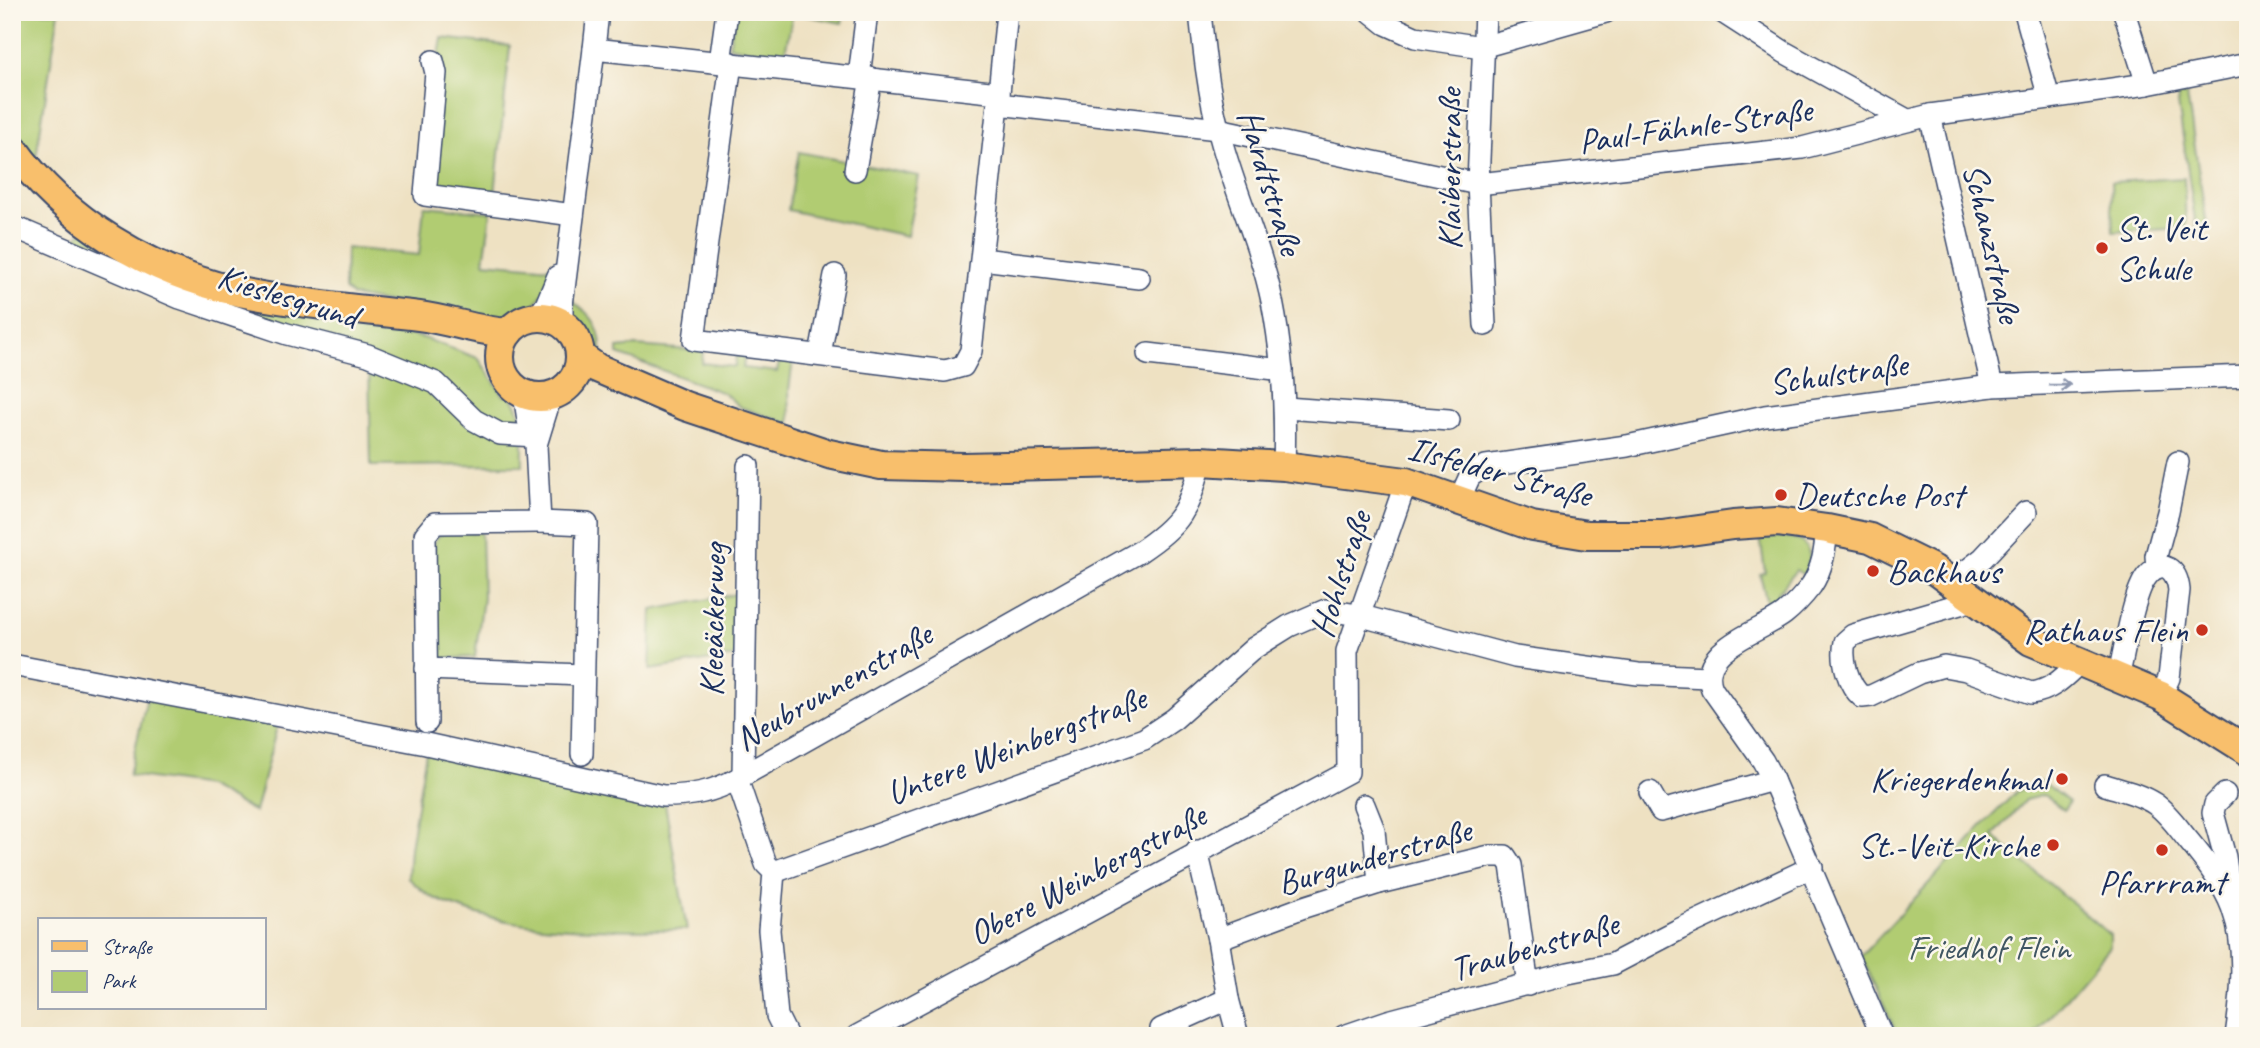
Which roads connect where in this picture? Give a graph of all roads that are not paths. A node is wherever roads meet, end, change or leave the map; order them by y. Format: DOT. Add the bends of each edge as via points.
graph roads {
  1 [pos="598,12"];
  2 [pos="727,12"];
  3 [pos="867,12"];
  4 [pos="1007,12"];
  5 [pos="1200,12"];
  6 [pos="1371,12"];
  7 [pos="1485,12"];
  8 [pos="1606,12"];
  9 [pos="1723,12"];
  10 [pos="2025,12"];
  11 [pos="2124,12"];
  12 [pos="1482,47"];
  13 [pos="594,49"];
  14 [pos="433,61"];
  15 [pos="726,63"];
  16 [pos="2248,64"];
  17 [pos="865,78"];
  18 [pos="2147,84"];
  19 [pos="2049,98"];
  20 [pos="999,99"];
  21 [pos="1930,115"];
  22 [pos="1907,120"];
  23 [pos="1218,129"];
  24 [pos="12,147"];
  25 [pos="855,170"];
  26 [pos="1478,184"];
  27 [pos="573,215"];
  28 [pos="12,226"];
  29 [pos="982,259"];
  30 [pos="835,275"];
  31 [pos="1139,278"];
  32 [pos="550,321"];
  33 [pos="1485,325"];
  34 [pos="504,346"];
  35 [pos="820,354"];
  36 [pos="1148,354"];
  37 [pos="580,356"];
  38 [pos="1282,370"];
  39 [pos="2248,376"];
  40 [pos="1992,386"];
  41 [pos="547,392"];
  42 [pos="684,406"];
  43 [pos="1286,408"];
  44 [pos="1449,420"];
  45 [pos="535,439"];
  46 [pos="1201,461"];
  47 [pos="2178,462"];
  48 [pos="748,466"];
  49 [pos="1284,466"];
  50 [pos="1406,482"];
  51 [pos="1459,500"];
  52 [pos="2026,512"];
  53 [pos="540,522"];
  54 [pos="1828,529"];
  55 [pos="2157,568"];
  56 [pos="1952,582"];
  57 [pos="1974,600"];
  58 [pos="1358,615"];
  59 [pos="2080,662"];
  60 [pos="12,666"];
  61 [pos="426,669"];
  62 [pos="583,675"];
  63 [pos="1707,677"];
  64 [pos="2118,678"];
  65 [pos="2161,696"];
  66 [pos="427,722"];
  67 [pos="2248,751"];
  68 [pos="582,754"];
  69 [pos="1348,772"];
  70 [pos="740,777"];
  71 [pos="1773,780"];
  72 [pos="2105,785"];
  73 [pos="1650,792"];
  74 [pos="2225,794"];
  75 [pos="1364,805"];
  76 [pos="1197,851"];
  77 [pos="1812,867"];
  78 [pos="774,872"];
  79 [pos="1379,883"];
  80 [pos="2232,906"];
  81 [pos="1218,939"];
  82 [pos="1528,985"];
  83 [pos="1228,999"];
  84 [pos="1161,1029"];
  85 [pos="786,1036"];
  86 [pos="858,1036"];
  87 [pos="1238,1036"];
  88 [pos="1345,1036"];
  89 [pos="1882,1036"];
  90 [pos="2236,1036"];
  1 -- 13 [label="street"];
  2 -- 15 [label="street"];
  3 -- 17 [label="street"];
  4 -- 20 [label="street"];
  5 -- 23 [label="street, Hardtstraße" via="1205,68"];
  6 -- 12 [label="street" via="1416,37"];
  7 -- 12 [label="street, Klaiberstraße"];
  8 -- 12 [label="street"];
  9 -- 22 [label="street" via="1784,52"];
  10 -- 19 [label="street"];
  11 -- 18 [label="street"];
  12 -- 26 [label="street, Klaiberstraße"];
  13 -- 15 [label="street, Paul-Fähnle-Straße"];
  13 -- 27 [label="street"];
  14 -- 27 [label="street" via="436,73 425,195"];
  15 -- 17 [label="street, Paul-Fähnle-Straße"];
  15 -- 35 [label="street" via="694,340"];
  16 -- 18 [label="street, Paul-Fähnle-Straße"];
  17 -- 20 [label="street, Paul-Fähnle-Straße"];
  17 -- 25 [label="street"];
  18 -- 19 [label="street, Paul-Fähnle-Straße"];
  19 -- 21 [label="street, Paul-Fähnle-Straße"];
  20 -- 23 [label="street, Paul-Fähnle-Straße"];
  20 -- 29 [label="street"];
  21 -- 22 [label="street, Paul-Fähnle-Straße"];
  21 -- 40 [label="street, Schanzstraße"];
  22 -- 26 [label="street, Paul-Fähnle-Straße" via="1802,148"];
  23 -- 26 [label="street, Paul-Fähnle-Straße"];
  23 -- 38 [label="street, Hardtstraße" via="1272,301"];
  24 -- 34 [label="main road" via="29,171 89,226 162,267 239,292 350,308 475,345"];
  26 -- 33 [label="street, Klaiberstraße"];
  27 -- 32 [label="street" via="562,305"];
  28 -- 45 [label="street, Kieslesgrund" via="180,298 287,334 369,355 436,383 474,420 500,435"];
  29 -- 31 [label="street"];
  29 -- 35 [label="street" via="971,351 963,366 945,371"];
  30 -- 35 [label="street"];
  32 -- 34 [label="main road" via="521,322"];
  32 -- 37 [label="main road" via="572,333"];
  34 -- 41 [label="main road" via="507,382"];
  36 -- 38 [label="street"];
  37 -- 41 [label="main road" via="577,372"];
  37 -- 42 [label="main road, Ilsfelder Straße"];
  38 -- 43 [label="street, Hardtstraße"];
  40 -- 39 [label="street, Schulstraße, one-way"];
  40 -- 51 [label="street, Schulstraße" via="1765,416 1626,446 1486,466 1471,476"];
  41 -- 42 [label="main road, Ilsfelder Straße" via="590,387"];
  41 -- 45 [label="street"];
  42 -- 46 [label="main road, Ilsfelder Straße" via="829,454 881,465"];
  43 -- 44 [label="street"];
  43 -- 49 [label="street, Hardtstraße"];
  45 -- 53 [label="street"];
  46 -- 49 [label="main road, Ilsfelder Straße"];
  46 -- 70 [label="street, Neubrunnenstraße" via="1192,498 1162,537"];
  47 -- 55 [label="street" via="2155,556"];
  48 -- 70 [label="street, Kleeäckerweg"];
  49 -- 50 [label="main road, Ilsfelder Straße"];
  50 -- 51 [label="main road, Ilsfelder Straße"];
  50 -- 58 [label="street, Hohlstraße"];
  51 -- 54 [label="main road, Ilsfelder Straße" via="1532,526 1587,534 1662,535 1777,522"];
  52 -- 56 [label="street" via="1983,558"];
  53 -- 61 [label="street" via="435,523 425,536"];
  53 -- 62 [label="street" via="587,524"];
  54 -- 56 [label="main road, Ilsfelder Straße" via="1885,544"];
  54 -- 63 [label="street" via="1824,558 1809,588 1785,613 1713,660"];
  55 -- 64 [label="street" via="2140,591"];
  55 -- 65 [label="street" via="2174,571 2179,590 2169,678"];
  56 -- 57 [label="main road, Ilsfelder Straße"];
  57 -- 59 [label="main road, Ilsfelder Straße" via="2031,641"];
  57 -- 59 [label="street" via="1853,635 1844,642 1842,656 1855,691 1862,697 1871,696 1944,666 2041,692"];
  58 -- 63 [label="street, Untere Weinbergstraße" via="1515,657 1638,674"];
  58 -- 69 [label="street, Hohlstraße" via="1347,652"];
  58 -- 78 [label="street, Untere Weinbergstraße" via="1326,610 1289,626 1254,648 1174,719 1144,739"];
  59 -- 64 [label="main road, Ilsfelder Straße"];
  60 -- 70 [label="street, Neubrunnenstraße" via="428,745 663,796 717,790"];
  61 -- 62 [label="street"];
  61 -- 66 [label="street"];
  62 -- 68 [label="street"];
  63 -- 71 [label="street"];
  64 -- 65 [label="main road, Ilsfelder Straße"];
  65 -- 67 [label="main road, Ilsfelder Straße"];
  69 -- 76 [label="street, Obere Weinbergstraße"];
  70 -- 78 [label="street, Kleeäckerweg" via="766,864"];
  71 -- 73 [label="street" via="1661,811"];
  71 -- 77 [label="street"];
  72 -- 80 [label="street" via="2157,806 2198,853"];
  74 -- 80 [label="street" via="2213,813"];
  75 -- 79 [label="street" via="1374,830"];
  76 -- 81 [label="street"];
  76 -- 86 [label="street, Obere Weinbergstraße"];
  77 -- 82 [label="street, Traubenstraße" via="1613,964"];
  77 -- 89 [label="street"];
  78 -- 85 [label="street" via="769,930 777,1016"];
  79 -- 81 [label="street, Burgunderstraße"];
  79 -- 82 [label="street, Burgunderstraße" via="1505,856 1511,865"];
  80 -- 90 [label="street" via="2241,964"];
  81 -- 83 [label="street"];
  82 -- 88 [label="street, Traubenstraße"];
  83 -- 84 [label="street"];
  83 -- 87 [label="street"];
}
